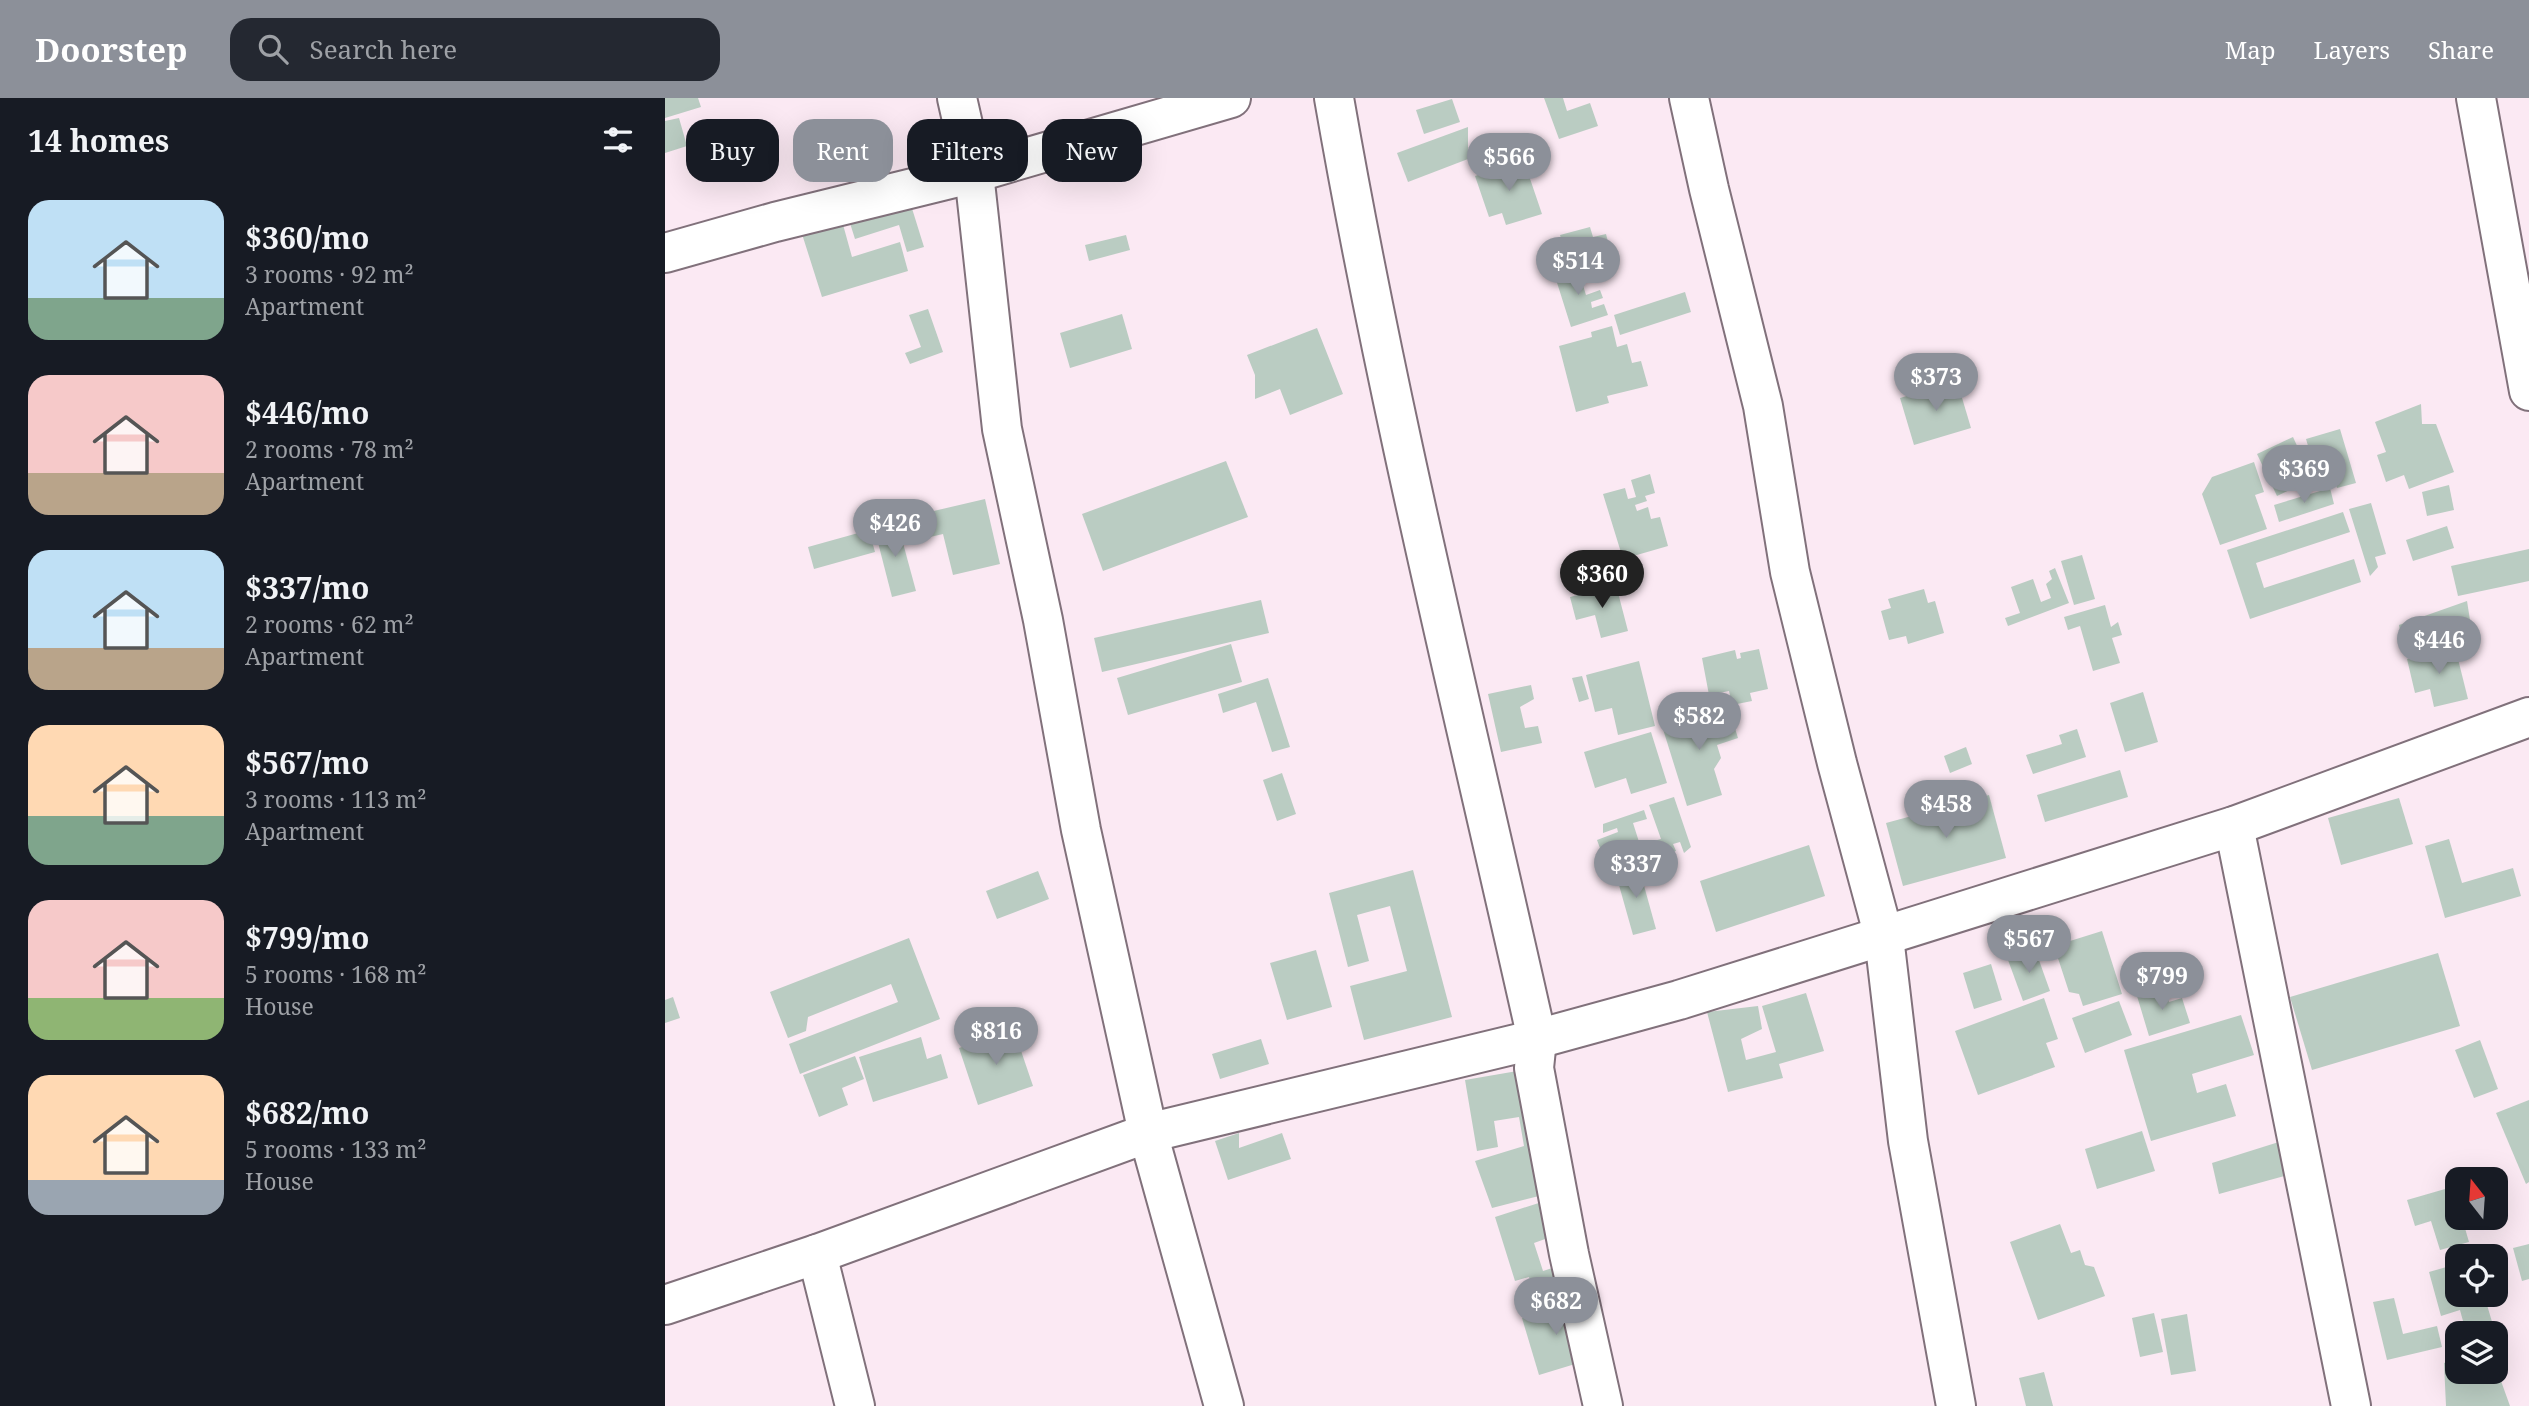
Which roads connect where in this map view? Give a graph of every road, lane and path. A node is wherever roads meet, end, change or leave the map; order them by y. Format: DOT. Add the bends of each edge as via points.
graph roads {
  1 [pos="957,98"];
  2 [pos="1231,98"];
  3 [pos="1334,98"];
  4 [pos="1689,98"];
  5 [pos="2476,98"];
  6 [pos="962,119"];
  7 [pos="1028,157"];
  8 [pos="937,182"];
  9 [pos="975,182"];
  10 [pos="665,253"];
  11 [pos="2529,391"];
  12 [pos="2529,717"];
  13 [pos="2234,826"];
  14 [pos="1884,937"];
  15 [pos="1537,1039"];
  16 [pos="1147,1133"];
  17 [pos="817,1254"];
  18 [pos="665,1305"];
  19 [pos="855,1406"];
  20 [pos="1224,1406"];
  21 [pos="1603,1406"];
  22 [pos="1956,1406"];
  23 [pos="2351,1406"];
  1 -- 6 [label="street"];
  2 -- 7 [label="street"];
  3 -- 15 [label="street" via="1360,244"];
  4 -- 14 [label="street" via="1763,406 1790,572"];
  5 -- 11 [label="street"];
  8 -- 10 [label="street"];
  9 -- 16 [label="street" via="1002,429 1044,620 1081,830"];
  12 -- 13 [label="street"];
  13 -- 14 [label="street"];
  13 -- 23 [label="street"];
  14 -- 15 [label="street"];
  14 -- 22 [label="street" via="1908,1141"];
  15 -- 16 [label="street"];
  15 -- 21 [label="street" via="1534,1068"];
  16 -- 17 [label="street"];
  16 -- 20 [label="street"];
  17 -- 18 [label="street"];
  17 -- 19 [label="street"];
}
